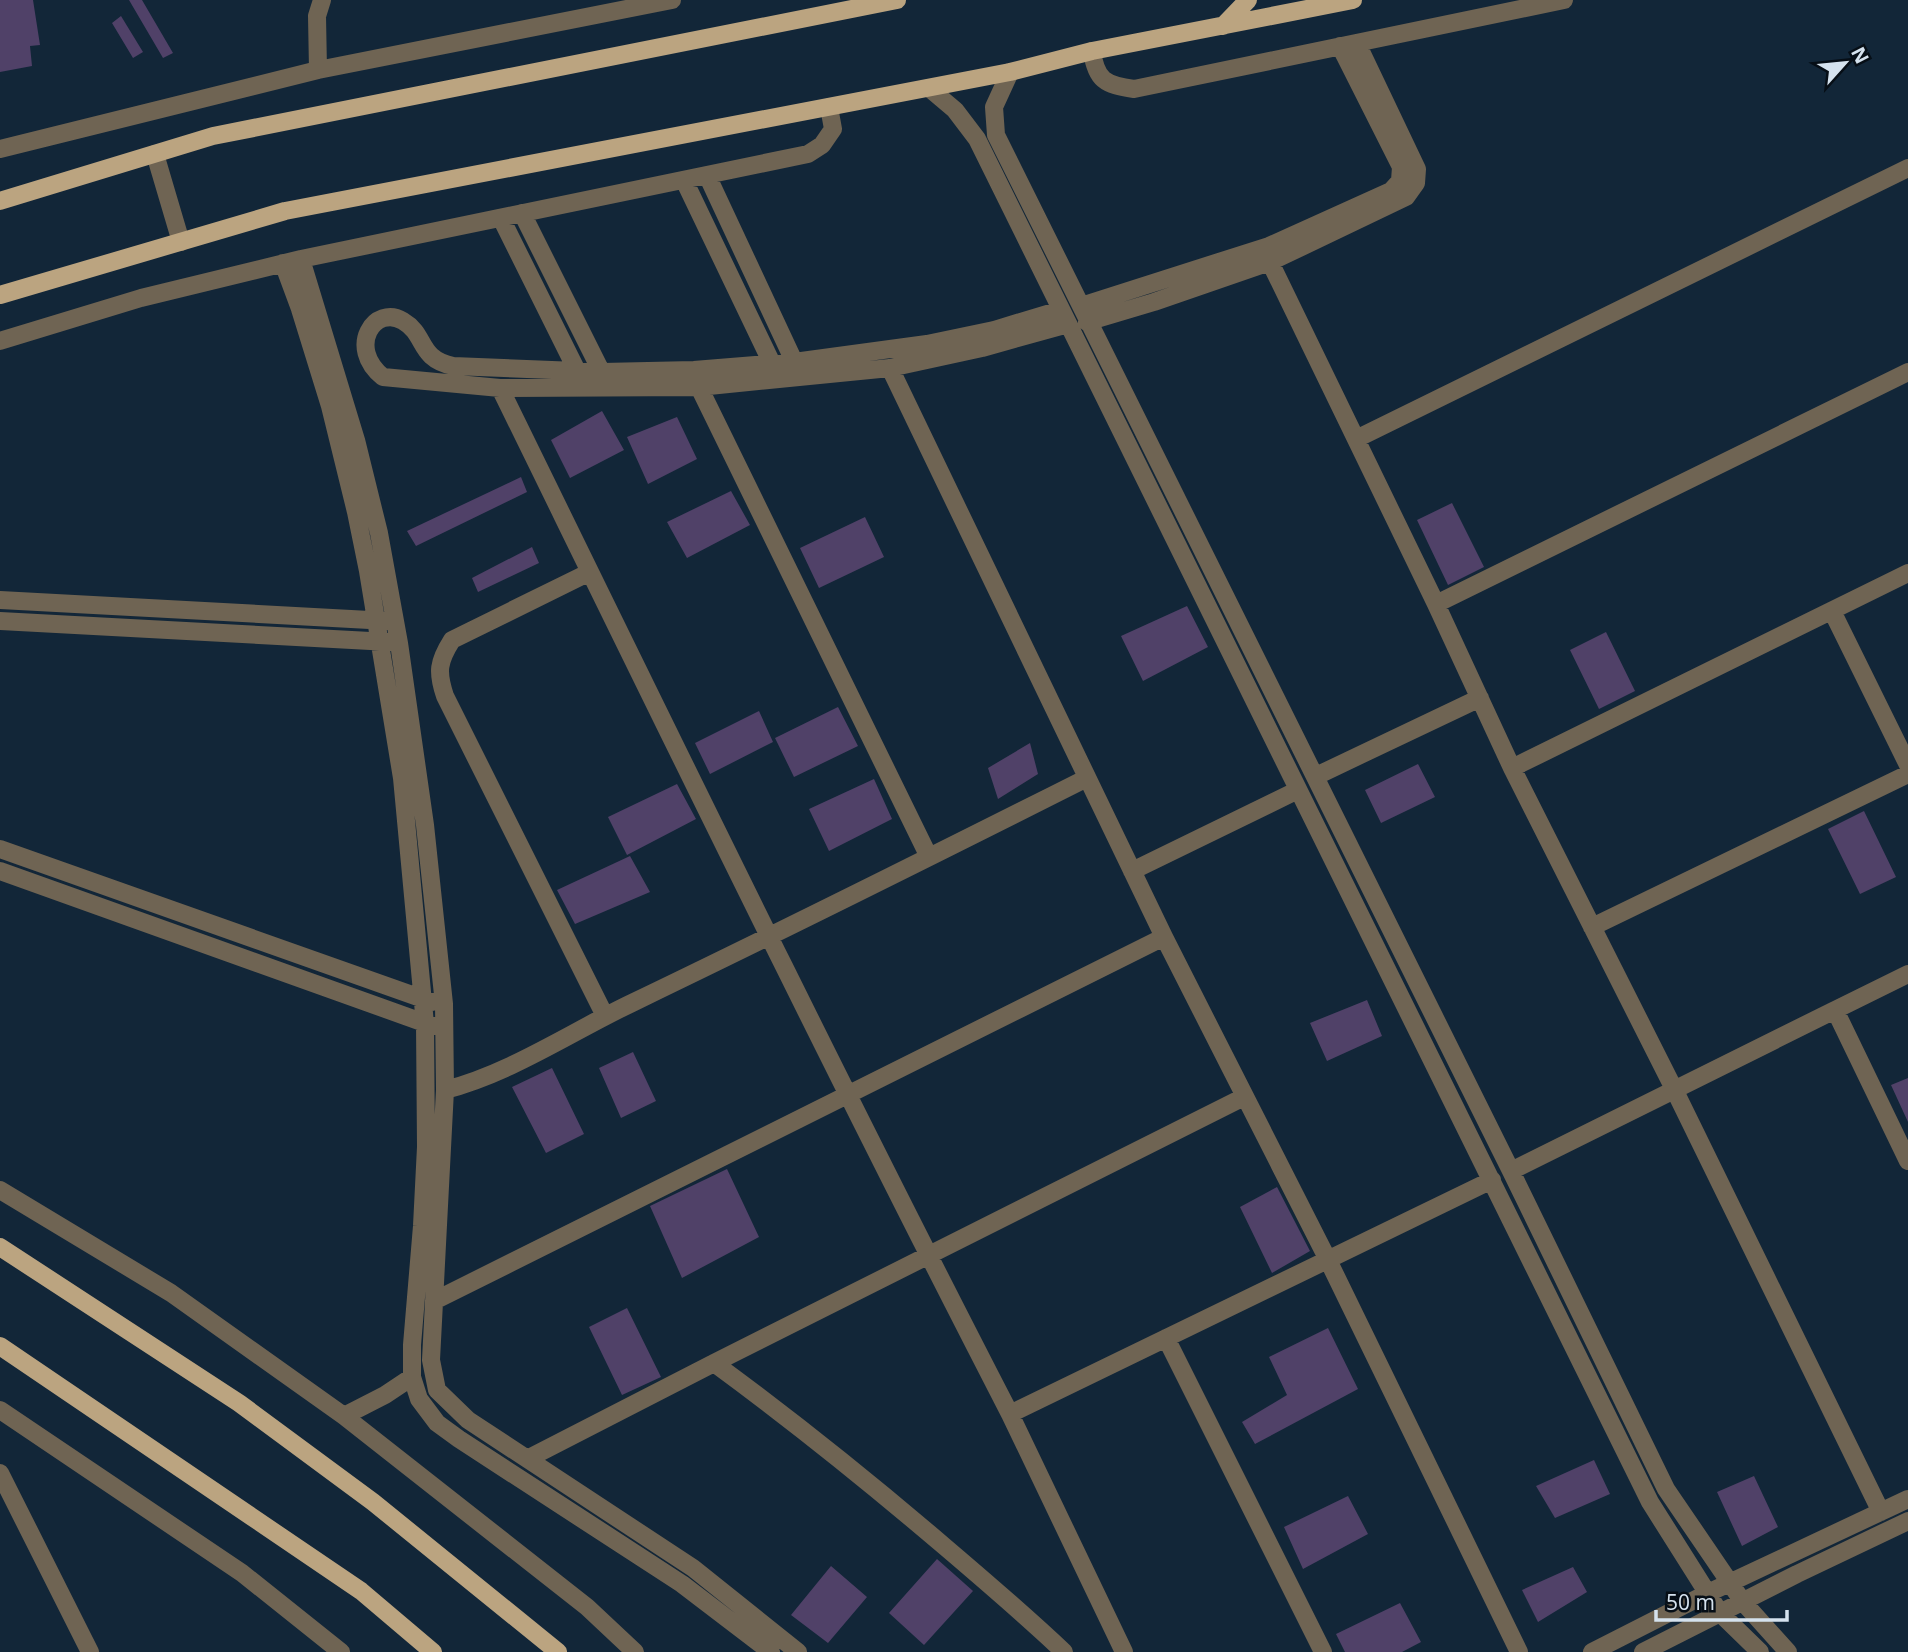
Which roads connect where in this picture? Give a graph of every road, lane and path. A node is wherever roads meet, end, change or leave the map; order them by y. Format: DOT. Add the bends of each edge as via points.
graph roads {
  1 [pos="322,0"];
  2 [pos="672,0"];
  3 [pos="897,0"];
  4 [pos="1248,0"];
  5 [pos="1353,0"];
  6 [pos="1564,0"];
  7 [pos="1223,26"];
  8 [pos="1348,45"];
  9 [pos="1091,51"];
  10 [pos="318,70"];
  11 [pos="1010,72"];
  12 [pos="929,88"];
  13 [pos="829,107"];
  14 [pos="0,149"];
  15 [pos="155,154"];
  16 [pos="1908,168"];
  17 [pos="706,175"];
  18 [pos="684,180"];
  19 [pos="0,201"];
  20 [pos="522,213"];
  21 [pos="501,218"];
  22 [pos="181,242"];
  23 [pos="301,259"];
  24 [pos="1270,262"];
  25 [pos="283,263"];
  26 [pos="0,295"];
  27 [pos="1084,314"];
  28 [pos="1064,317"];
  29 [pos="0,341"];
  30 [pos="890,368"];
  31 [pos="797,369"];
  32 [pos="775,371"];
  33 [pos="1908,372"];
  34 [pos="581,380"];
  35 [pos="605,380"];
  36 [pos="699,387"];
  37 [pos="500,388"];
  38 [pos="1356,439"];
  39 [pos="590,572"];
  40 [pos="1908,573"];
  41 [pos="0,600"];
  42 [pos="1436,604"];
  43 [pos="1832,611"];
  44 [pos="0,621"];
  45 [pos="377,621"];
  46 [pos="395,621"];
  47 [pos="380,642"];
  48 [pos="399,643"];
  49 [pos="1480,698"];
  50 [pos="1908,765"];
  51 [pos="1512,768"];
  52 [pos="1908,774"];
  53 [pos="1315,776"];
  54 [pos="1087,778"];
  55 [pos="1298,790"];
  56 [pos="0,849"];
  57 [pos="929,857"];
  58 [pos="1132,871"];
  59 [pos="0,872"];
  60 [pos="1592,927"];
  61 [pos="769,937"];
  62 [pos="1164,937"];
  63 [pos="1908,974"];
  64 [pos="423,1000"];
  65 [pos="444,1004"];
  66 [pos="1835,1010"];
  67 [pos="605,1016"];
  68 [pos="425,1024"];
  69 [pos="444,1029"];
  70 [pos="1674,1089"];
  71 [pos="445,1090"];
  72 [pos="848,1095"];
  73 [pos="1244,1097"];
  74 [pos="1908,1161"];
  75 [pos="1511,1171"];
  76 [pos="1492,1180"];
  77 [pos="0,1190"];
  78 [pos="0,1247"];
  79 [pos="928,1255"];
  80 [pos="1328,1260"];
  81 [pos="434,1300"];
  82 [pos="1166,1338"];
  83 [pos="0,1346"];
  84 [pos="714,1363"];
  85 [pos="412,1377"];
  86 [pos="0,1410"];
  87 [pos="1010,1414"];
  88 [pos="344,1416"];
  89 [pos="529,1458"];
  90 [pos="0,1473"];
  91 [pos="1908,1499"];
  92 [pos="1881,1512"];
  93 [pos="1908,1521"];
  94 [pos="1730,1583"];
  95 [pos="1708,1593"];
  96 [pos="1743,1602"];
  97 [pos="1720,1613"];
  98 [pos="90,1652"];
  99 [pos="341,1652"];
  100 [pos="433,1652"];
  101 [pos="558,1652"];
  102 [pos="635,1652"];
  103 [pos="771,1652"];
  104 [pos="798,1652"];
  105 [pos="1064,1652"];
  106 [pos="1124,1652"];
  107 [pos="1323,1652"];
  108 [pos="1519,1652"];
  109 [pos="1591,1652"];
  110 [pos="1643,1652"];
  111 [pos="1760,1652"];
  112 [pos="1788,1652"];
  1 -- 10 [label="street" via="317,16"];
  2 -- 10 [label="street"];
  3 -- 15 [label="main road" via="213,136"];
  4 -- 7 [label="main road"];
  5 -- 7 [label="main road"];
  6 -- 8 [label="street"];
  7 -- 9 [label="main road"];
  8 -- 9 [label="street" via="1134,89 1103,79 1094,69"];
  8 -- 24 [label="street" via="1416,169 1416,183 1406,197"];
  8 -- 27 [label="street" via="1401,167 1400,181 1391,191 1269,246"];
  9 -- 11 [label="main road"];
  10 -- 14 [label="street"];
  11 -- 12 [label="main road"];
  11 -- 27 [label="street" via="994,107 996,135"];
  12 -- 13 [label="main road"];
  12 -- 28 [label="street" via="955,110 977,139"];
  13 -- 17 [label="street" via="833,129 822,145 808,154"];
  13 -- 22 [label="main road" via="285,211"];
  15 -- 19 [label="main road"];
  15 -- 22 [label="street"];
  16 -- 38 [label="street"];
  17 -- 18 [label="street"];
  17 -- 31 [label="street"];
  18 -- 20 [label="street"];
  18 -- 32 [label="street"];
  20 -- 21 [label="street"];
  20 -- 35 [label="street"];
  21 -- 23 [label="street"];
  21 -- 34 [label="street"];
  22 -- 26 [label="main road"];
  23 -- 25 [label="street"];
  23 -- 46 [label="street" via="356,440"];
  24 -- 27 [label="street" via="1154,302"];
  24 -- 38 [label="street"];
  25 -- 29 [label="street" via="141,298"];
  25 -- 45 [label="street" via="330,406"];
  27 -- 53 [label="street"];
  28 -- 30 [label="street" via="982,348"];
  28 -- 31 [label="street"];
  28 -- 55 [label="street"];
  30 -- 31 [label="street"];
  30 -- 54 [label="street"];
  31 -- 32 [label="street"];
  32 -- 35 [label="street" via="694,370"];
  32 -- 36 [label="street"];
  33 -- 42 [label="street"];
  34 -- 35 [label="street"];
  34 -- 37 [label="street"];
  34 -- 37 [label="street" via="441,363 432,359 402,320 391,318 369,329 364,341 372,368 383,377"];
  35 -- 36 [label="street"];
  36 -- 57 [label="street"];
  37 -- 39 [label="street"];
  38 -- 42 [label="street"];
  39 -- 61 [label="street"];
  39 -- 67 [label="street" via="452,640 442,657 439,677"];
  40 -- 43 [label="street"];
  41 -- 45 [label="street"];
  42 -- 49 [label="street"];
  43 -- 50 [label="street"];
  43 -- 51 [label="street"];
  44 -- 47 [label="street"];
  45 -- 46 [label="street"];
  45 -- 47 [label="street"];
  46 -- 48 [label="street"];
  47 -- 48 [label="street"];
  47 -- 64 [label="street" via="402,778"];
  48 -- 65 [label="street"];
  49 -- 51 [label="street"];
  49 -- 53 [label="street"];
  51 -- 60 [label="street"];
  52 -- 60 [label="street"];
  53 -- 75 [label="street"];
  54 -- 57 [label="street"];
  54 -- 58 [label="street"];
  55 -- 58 [label="street"];
  55 -- 76 [label="street"];
  56 -- 64 [label="street"];
  57 -- 61 [label="street"];
  58 -- 62 [label="street"];
  59 -- 68 [label="street"];
  60 -- 70 [label="street"];
  61 -- 67 [label="street"];
  61 -- 72 [label="street"];
  62 -- 72 [label="street"];
  62 -- 73 [label="street"];
  63 -- 66 [label="street"];
  64 -- 65 [label="street"];
  64 -- 68 [label="street"];
  65 -- 69 [label="street"];
  66 -- 70 [label="street"];
  66 -- 74 [label="street"];
  67 -- 71 [label="street" via="478,1082"];
  68 -- 69 [label="street"];
  68 -- 85 [label="street" via="426,1147"];
  69 -- 71 [label="street"];
  70 -- 75 [label="street"];
  70 -- 92 [label="street"];
  71 -- 81 [label="street"];
  72 -- 79 [label="street"];
  72 -- 81 [label="street"];
  73 -- 79 [label="street"];
  73 -- 80 [label="street"];
  75 -- 94 [label="street" via="1666,1489"];
  76 -- 80 [label="street"];
  76 -- 95 [label="street" via="1650,1502"];
  77 -- 88 [label="street" via="170,1293"];
  78 -- 101 [label="main road" via="239,1403 373,1502"];
  79 -- 84 [label="street"];
  79 -- 87 [label="street"];
  80 -- 82 [label="street"];
  80 -- 108 [label="street"];
  81 -- 89 [label="street" via="431,1360 437,1390 468,1419"];
  82 -- 87 [label="street"];
  82 -- 107 [label="street"];
  83 -- 100 [label="main road" via="361,1591"];
  84 -- 89 [label="street"];
  84 -- 105 [label="street" via="870,1483"];
  85 -- 88 [label="street"];
  85 -- 103 [label="street" via="419,1399 437,1423 671,1577"];
  86 -- 99 [label="street" via="242,1573"];
  87 -- 106 [label="street"];
  88 -- 102 [label="street" via="587,1607"];
  89 -- 104 [label="street" via="693,1568"];
  90 -- 98 [label="street"];
  91 -- 92 [label="street"];
  92 -- 94 [label="street"];
  93 -- 96 [label="street"];
  94 -- 95 [label="street"];
  94 -- 96 [label="street"];
  95 -- 97 [label="street"];
  95 -- 109 [label="street"];
  96 -- 97 [label="street"];
  96 -- 112 [label="street"];
  97 -- 110 [label="street"];
  97 -- 111 [label="street"];
}
